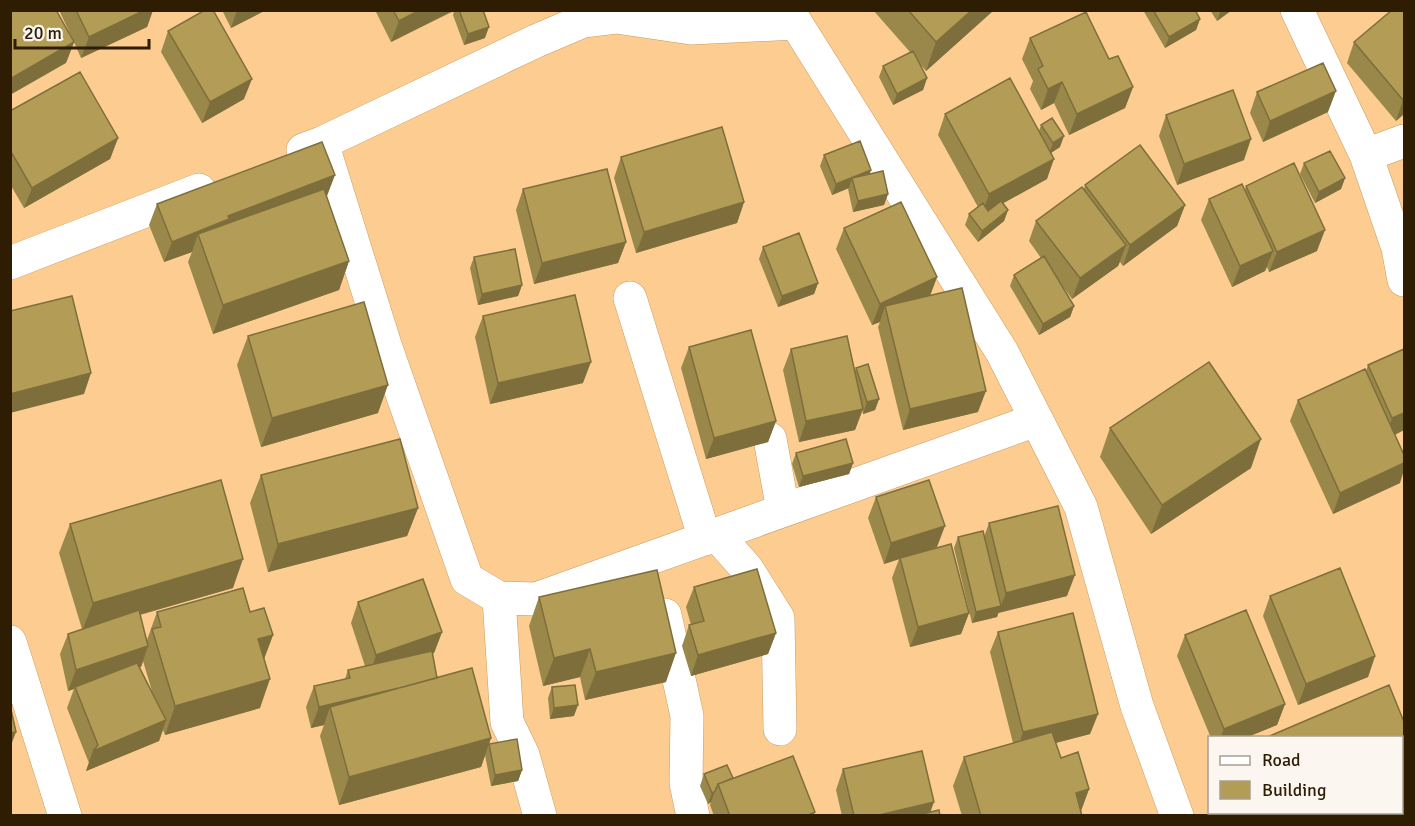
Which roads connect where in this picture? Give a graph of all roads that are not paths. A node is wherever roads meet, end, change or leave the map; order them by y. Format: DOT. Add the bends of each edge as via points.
graph roads {
  1 [pos="1297,10"];
  2 [pos="791,17"];
  3 [pos="1404,141"];
  4 [pos="322,143"];
  5 [pos="1366,154"];
  6 [pos="278,160"];
  7 [pos="222,181"];
  8 [pos="10,263"];
  9 [pos="1404,280"];
  10 [pos="630,298"];
  11 [pos="1036,420"];
  12 [pos="770,439"];
  13 [pos="783,510"];
  14 [pos="710,536"];
  15 [pos="625,567"];
  16 [pos="499,598"];
  17 [pos="10,642"];
  18 [pos="780,729"];
  19 [pos="65,816"];
  20 [pos="540,816"];
  21 [pos="693,816"];
  22 [pos="1177,816"];
  1 -- 5 [label="street"];
  2 -- 4 [label="street" via="691,28 616,17 583,21"];
  2 -- 11 [label="street" via="1002,352"];
  3 -- 5 [label="street"];
  4 -- 6 [label="street"];
  4 -- 16 [label="street" via="385,345 467,579"];
  5 -- 9 [label="street" via="1398,248"];
  7 -- 8 [label="street"];
  10 -- 14 [label="street"];
  11 -- 13 [label="street"];
  11 -- 22 [label="street" via="1081,507 1137,706"];
  12 -- 13 [label="street"];
  13 -- 14 [label="street"];
  14 -- 15 [label="street"];
  14 -- 18 [label="street" via="747,569 778,618"];
  15 -- 16 [label="street" via="536,599"];
  15 -- 21 [label="street" via="660,589 687,716 686,783"];
  16 -- 20 [label="street" via="507,722 523,755"];
  17 -- 19 [label="street"];
}
